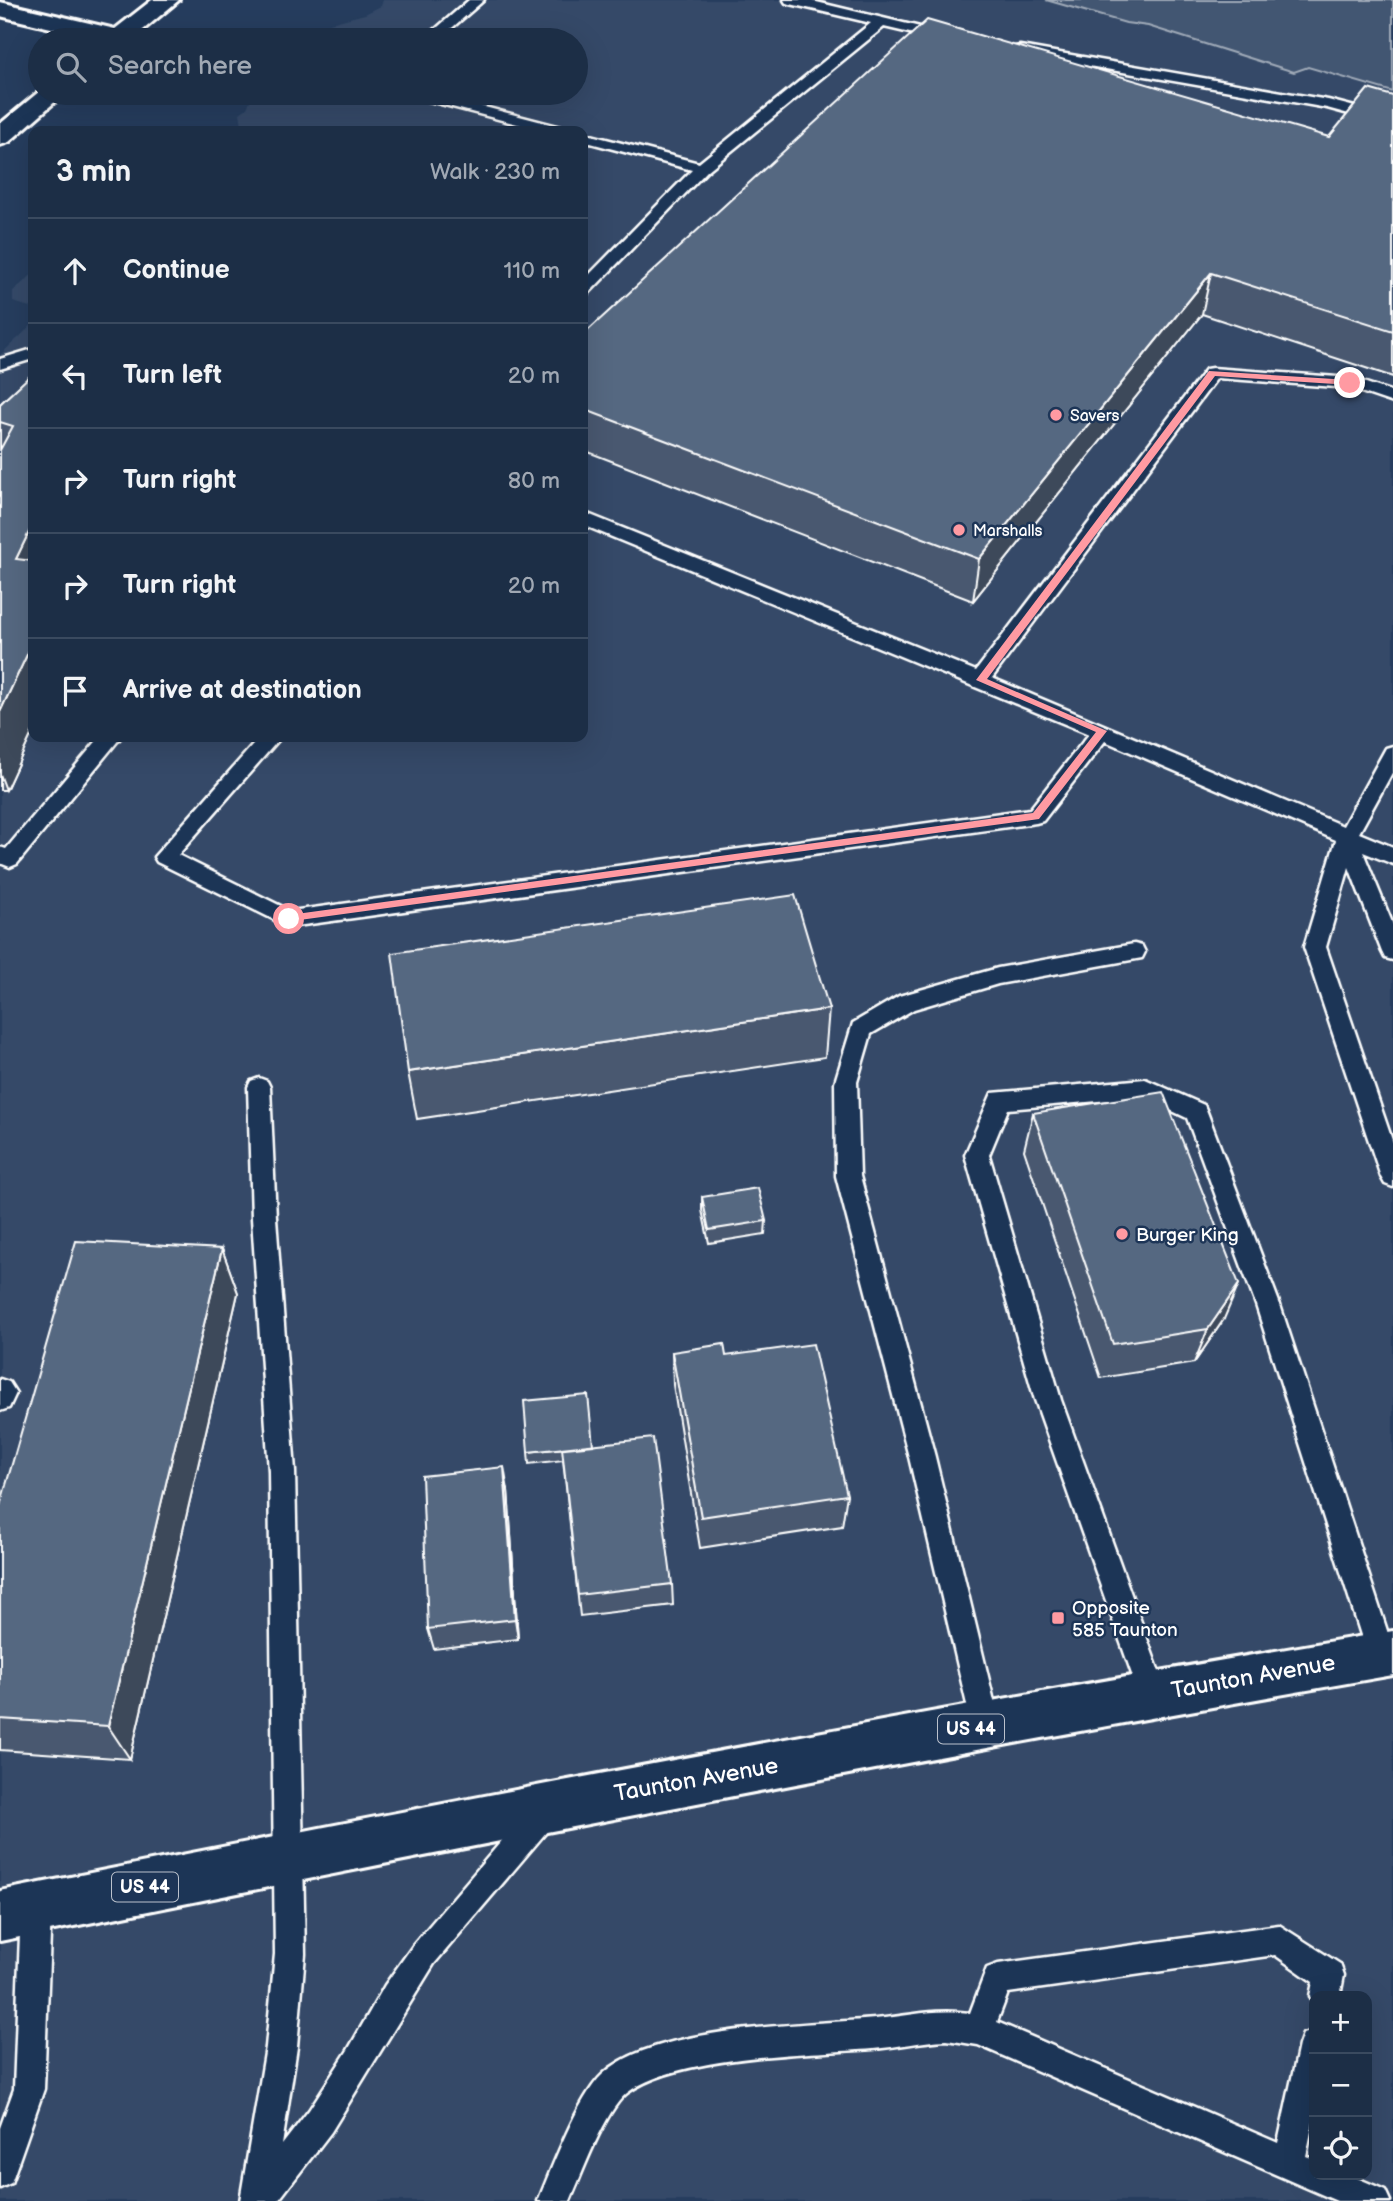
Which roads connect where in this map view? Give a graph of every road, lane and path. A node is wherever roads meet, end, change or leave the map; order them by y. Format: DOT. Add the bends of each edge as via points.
graph roads {
  1 [pos="167,0"];
  2 [pos="477,0"];
  3 [pos="791,0"];
  4 [pos="0,9"];
  5 [pos="880,23"];
  6 [pos="74,28"];
  7 [pos="131,28"];
  8 [pos="444,28"];
  9 [pos="959,39"];
  10 [pos="1000,47"];
  11 [pos="39,105"];
  12 [pos="461,105"];
  13 [pos="1393,122"];
  14 [pos="541,126"];
  15 [pos="0,137"];
  16 [pos="588,138"];
  17 [pos="702,168"];
  18 [pos="588,285"];
  19 [pos="28,356"];
  20 [pos="0,364"];
  21 [pos="1393,398"];
  22 [pos="588,520"];
  23 [pos="981,680"];
  24 [pos="1102,731"];
  25 [pos="107,742"];
  26 [pos="267,742"];
  27 [pos="1393,753"];
  28 [pos="1347,837"];
  29 [pos="0,855"];
  30 [pos="1393,856"];
  31 [pos="1134,952"];
  32 [pos="1393,952"];
  33 [pos="259,1087"];
  34 [pos="1393,1177"];
  35 [pos="0,1390"];
  36 [pos="0,1400"];
  37 [pos="1387,1653"];
  38 [pos="1153,1694"];
  39 [pos="986,1726"];
  40 [pos="550,1806"];
  41 [pos="289,1858"];
  42 [pos="18,1912"];
  43 [pos="1326,1991"];
  44 [pos="979,2029"];
  45 [pos="1312,2054"];
  46 [pos="1289,2164"];
  47 [pos="0,2172"];
  48 [pos="257,2201"];
  49 [pos="554,2201"];
  50 [pos="1374,2201"];
  1 -- 7 [label="main road"];
  2 -- 8 [label="lane"];
  3 -- 5 [label="lane"];
  4 -- 6 [label="main road"];
  5 -- 9 [label="lane"];
  5 -- 17 [label="lane"];
  10 -- 13 [label="lane" via="1328,104"];
  11 -- 15 [label="main road"];
  12 -- 14 [label="lane"];
  16 -- 17 [label="lane"];
  17 -- 18 [label="lane"];
  19 -- 20 [label="lane"];
  21 -- 23 [label="lane" via="1350,383 1212,373"];
  22 -- 23 [label="lane"];
  23 -- 24 [label="lane"];
  24 -- 26 [label="lane" via="1036,816 289,919 164,857"];
  24 -- 28 [label="lane"];
  25 -- 29 [label="lane" via="10,859"];
  27 -- 28 [label="lane"];
  28 -- 30 [label="lane"];
  28 -- 32 [label="lane"];
  28 -- 34 [label="lane" via="1315,947"];
  31 -- 39 [label="lane" via="998,976 907,1002 861,1029 846,1082 848,1176"];
  33 -- 41 [label="lane" via="282,1471"];
  35 -- 36 [label="lane"];
  37 -- 38 [label="main road, Taunton Avenue / US 44"];
  37 -- 38 [label="lane" via="1268,1305 1196,1112 1145,1088 1000,1100 976,1156 1048,1400"];
  38 -- 39 [label="main road, Taunton Avenue / US 44"];
  39 -- 40 [label="main road, Taunton Avenue / US 44"];
  40 -- 41 [label="main road, Taunton Avenue / US 44"];
  40 -- 48 [label="lane" via="424,1954 320,2121"];
  41 -- 42 [label="main road, Taunton Avenue / US 44"];
  41 -- 48 [label="lane" via="287,2010"];
  42 -- 47 [label="lane" via="29,2089"];
  43 -- 44 [label="lane" via="1329,1975 1279,1940 998,1979"];
  44 -- 46 [label="lane"];
  44 -- 49 [label="lane" via="947,2025 811,2036 691,2053 639,2070 614,2084"];
  45 -- 46 [label="lane"];
  46 -- 50 [label="lane"];
}
